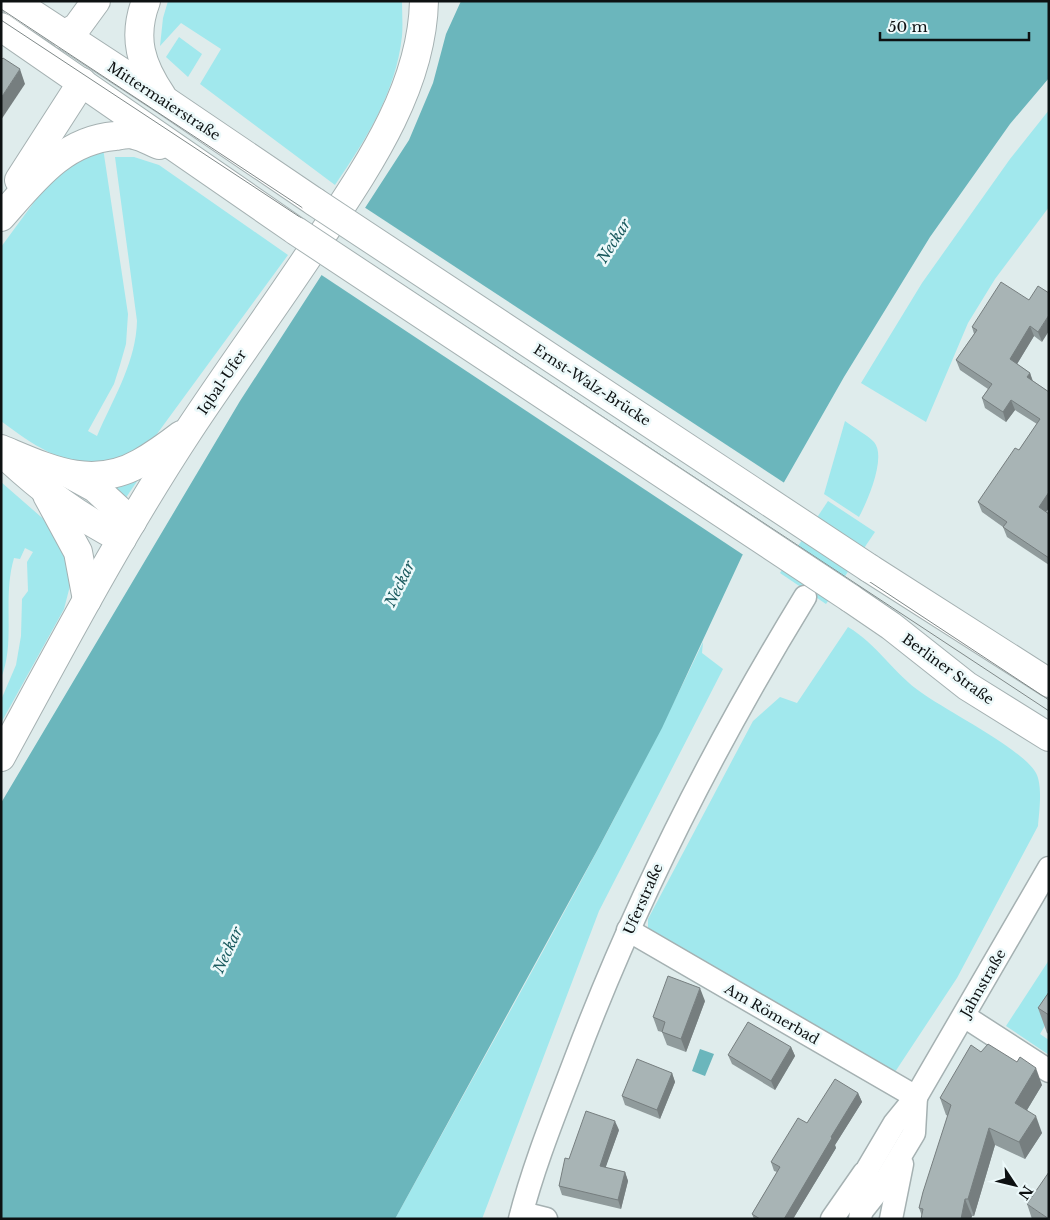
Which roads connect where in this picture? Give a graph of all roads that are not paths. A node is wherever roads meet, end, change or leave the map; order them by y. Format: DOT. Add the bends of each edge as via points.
graph roads {
  1 [pos="14,1"];
  2 [pos="96,1"];
  3 [pos="146,1"];
  4 [pos="424,1"];
  5 [pos="1,27"];
  6 [pos="72,40"];
  7 [pos="91,88"];
  8 [pos="166,101"];
  9 [pos="187,156"];
  10 [pos="315,202"];
  11 [pos="1,206"];
  12 [pos="1,217"];
  13 [pos="189,430"];
  14 [pos="1,450"];
  15 [pos="72,476"];
  16 [pos="46,492"];
  17 [pos="127,531"];
  18 [pos="805,596"];
  19 [pos="87,600"];
  20 [pos="1049,683"];
  21 [pos="1044,739"];
  22 [pos="1,757"];
  23 [pos="1049,868"];
  24 [pos="628,930"];
  25 [pos="964,1016"];
  26 [pos="1049,1071"];
  27 [pos="916,1097"];
  28 [pos="904,1153"];
  29 [pos="868,1168"];
  30 [pos="521,1216"];
  31 [pos="859,1217"];
  32 [pos="546,1219"];
  33 [pos="832,1219"];
  34 [pos="891,1219"];
  1 -- 6 [label="main road, Mittermaierstraße"];
  2 -- 6 [label="main road" via="77,27"];
  3 -- 8 [label="main road" via="141,20 140,50 147,73"];
  4 -- 13 [label="main road, Iqbal-Ufer" via="419,50 407,87 384,134 343,204"];
  5 -- 7 [label="main road"];
  6 -- 8 [label="main road, Mittermaierstraße"];
  7 -- 9 [label="main road"];
  7 -- 11 [label="main road"];
  8 -- 10 [label="main road, Mittermaierstraße"];
  9 -- 12 [label="main road" via="133,134 96,138 60,155"];
  9 -- 21 [label="main road, Berliner Straße, bridge" via="296,232 850,598"];
  10 -- 20 [label="main road, Ernst-Walz-Brücke, bridge"];
  13 -- 15 [label="main road" via="140,464 125,470 104,475"];
  13 -- 17 [label="main road, Iqbal-Ufer"];
  14 -- 15 [label="main road"];
  14 -- 16 [label="main road"];
  15 -- 17 [label="main road" via="95,488"];
  16 -- 17 [label="main road" via="93,524"];
  16 -- 19 [label="main road" via="78,552"];
  17 -- 19 [label="main road, Iqbal-Ufer"];
  18 -- 24 [label="street, Uferstraße" via="718,746"];
  19 -- 22 [label="main road, Iqbal-Ufer"];
  23 -- 25 [label="street, Jahnstraße"];
  24 -- 27 [label="street, Am Römerbad"];
  24 -- 30 [label="street, Uferstraße" via="557,1108"];
  25 -- 26 [label="street"];
  25 -- 27 [label="street, Jahnstraße"];
  27 -- 28 [label="street, Jahnstraße" via="914,1133"];
  27 -- 29 [label="street, Jahnstraße" via="894,1124"];
  28 -- 31 [label="street, Jahnstraße"];
  28 -- 34 [label="street, Jahnstraße"];
  29 -- 31 [label="street, Jahnstraße"];
  29 -- 33 [label="street"];
  30 -- 32 [label="street"];
}
